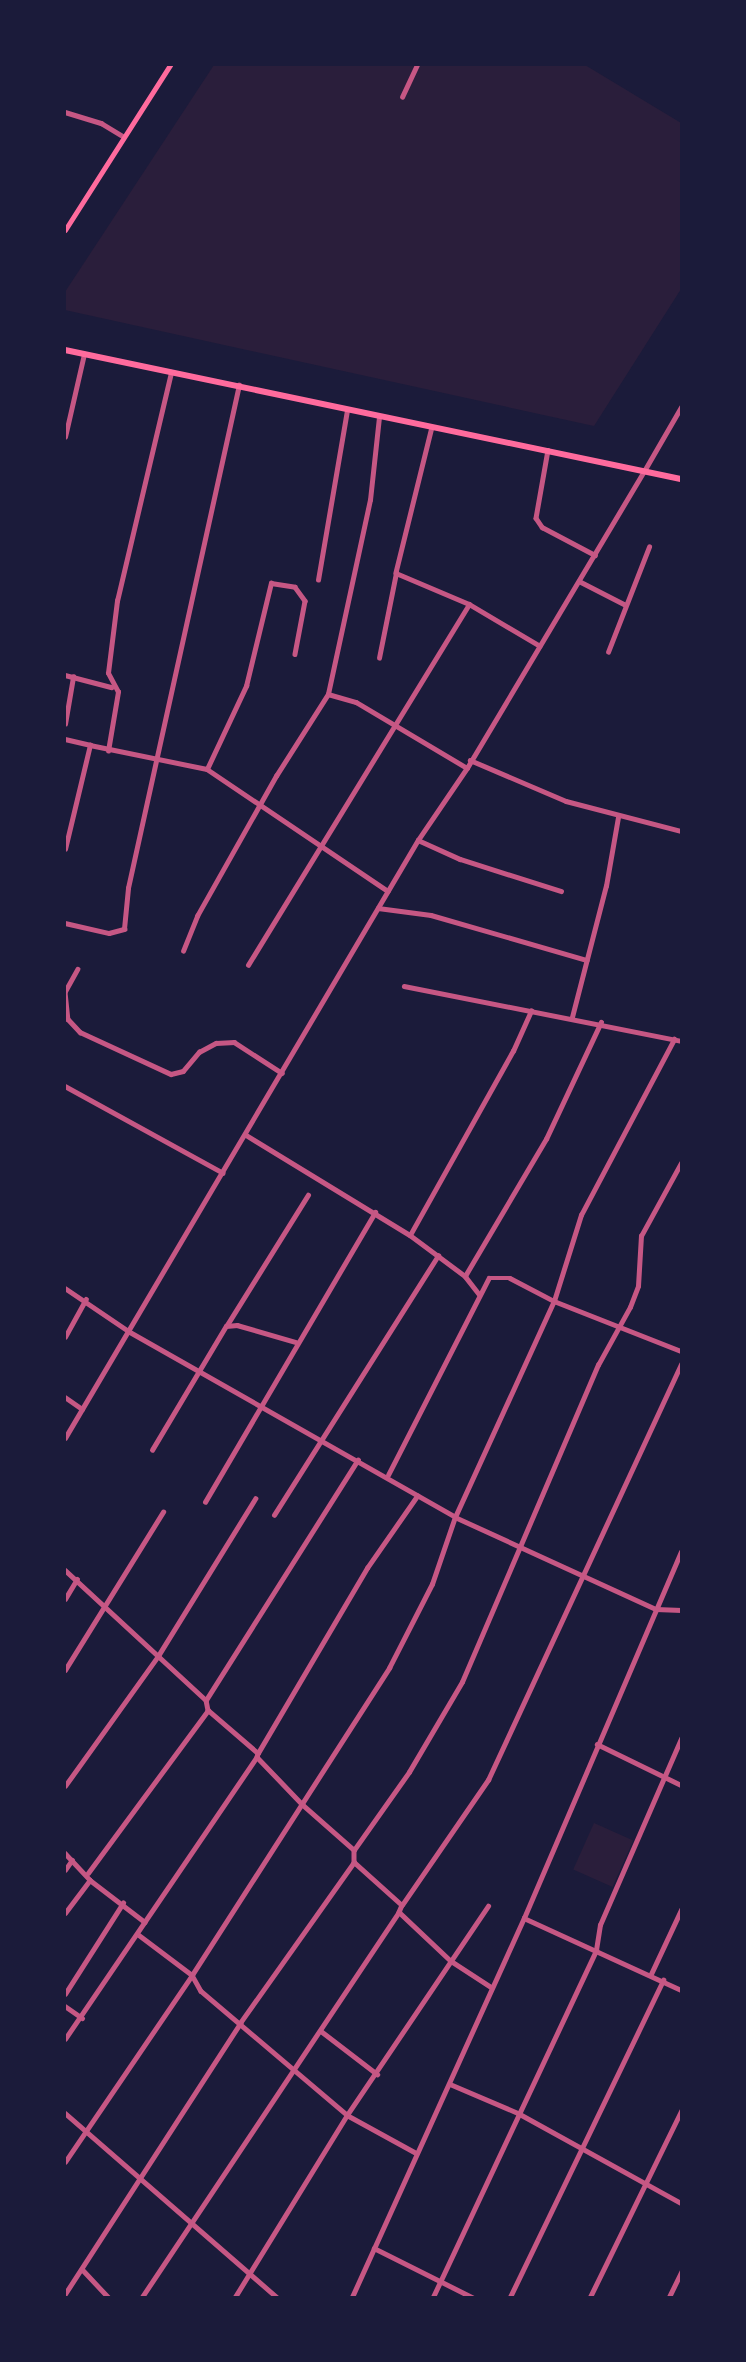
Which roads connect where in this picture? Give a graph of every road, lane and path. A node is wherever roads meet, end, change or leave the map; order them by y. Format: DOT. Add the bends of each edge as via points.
graph roads {
  1 [pos="170,65"];
  2 [pos="416,65"];
  3 [pos="402,97"];
  4 [pos="65,112"];
  5 [pos="123,136"];
  6 [pos="65,230"];
  7 [pos="65,350"];
  8 [pos="84,355"];
  9 [pos="171,372"];
  10 [pos="239,385"];
  11 [pos="681,407"];
  12 [pos="347,410"];
  13 [pos="379,417"];
  14 [pos="432,427"];
  15 [pos="65,437"];
  16 [pos="548,449"];
  17 [pos="644,471"];
  18 [pos="681,479"];
  19 [pos="649,547"];
  20 [pos="595,555"];
  21 [pos="396,573"];
  22 [pos="318,580"];
  23 [pos="578,580"];
  24 [pos="469,604"];
  25 [pos="624,604"];
  26 [pos="540,646"];
  27 [pos="608,652"];
  28 [pos="295,654"];
  29 [pos="379,658"];
  30 [pos="65,675"];
  31 [pos="73,677"];
  32 [pos="112,687"];
  33 [pos="328,694"];
  34 [pos="65,724"];
  35 [pos="393,726"];
  36 [pos="65,739"];
  37 [pos="90,745"];
  38 [pos="108,751"];
  39 [pos="157,758"];
  40 [pos="470,760"];
  41 [pos="467,768"];
  42 [pos="206,769"];
  43 [pos="261,807"];
  44 [pos="618,816"];
  45 [pos="681,831"];
  46 [pos="418,840"];
  47 [pos="319,846"];
  48 [pos="65,849"];
  49 [pos="388,891"];
  50 [pos="561,891"];
  51 [pos="377,908"];
  52 [pos="65,923"];
  53 [pos="183,951"];
  54 [pos="587,960"];
  55 [pos="248,965"];
  56 [pos="78,969"];
  57 [pos="404,986"];
  58 [pos="531,1011"];
  59 [pos="572,1017"];
  60 [pos="601,1022"];
  61 [pos="674,1039"];
  62 [pos="681,1041"];
  63 [pos="282,1073"];
  64 [pos="65,1086"];
  65 [pos="246,1135"];
  66 [pos="681,1163"];
  67 [pos="223,1173"];
  68 [pos="308,1195"];
  69 [pos="375,1212"];
  70 [pos="410,1235"];
  71 [pos="438,1256"];
  72 [pos="465,1276"];
  73 [pos="65,1288"];
  74 [pos="479,1294"];
  75 [pos="86,1299"];
  76 [pos="554,1301"];
  77 [pos="621,1324"];
  78 [pos="226,1326"];
  79 [pos="130,1332"];
  80 [pos="65,1337"];
  81 [pos="296,1342"];
  82 [pos="681,1351"];
  83 [pos="681,1365"];
  84 [pos="202,1369"];
  85 [pos="65,1398"];
  86 [pos="262,1404"];
  87 [pos="82,1409"];
  88 [pos="65,1438"];
  89 [pos="321,1439"];
  90 [pos="152,1450"];
  91 [pos="358,1460"];
  92 [pos="388,1475"];
  93 [pos="417,1496"];
  94 [pos="256,1499"];
  95 [pos="205,1503"];
  96 [pos="163,1512"];
  97 [pos="274,1515"];
  98 [pos="455,1517"];
  99 [pos="519,1549"];
  100 [pos="681,1552"];
  101 [pos="65,1570"];
  102 [pos="583,1578"];
  103 [pos="77,1579"];
  104 [pos="65,1599"];
  105 [pos="104,1607"];
  106 [pos="656,1609"];
  107 [pos="681,1610"];
  108 [pos="158,1656"];
  109 [pos="65,1670"];
  110 [pos="206,1700"];
  111 [pos="208,1710"];
  112 [pos="681,1739"];
  113 [pos="597,1744"];
  114 [pos="258,1755"];
  115 [pos="666,1774"];
  116 [pos="681,1785"];
  117 [pos="65,1786"];
  118 [pos="303,1805"];
  119 [pos="354,1850"];
  120 [pos="65,1853"];
  121 [pos="72,1860"];
  122 [pos="354,1862"];
  123 [pos="65,1870"];
  124 [pos="88,1873"];
  125 [pos="90,1880"];
  126 [pos="123,1903"];
  127 [pos="402,1905"];
  128 [pos="488,1906"];
  129 [pos="681,1910"];
  130 [pos="399,1912"];
  131 [pos="65,1913"];
  132 [pos="524,1918"];
  133 [pos="145,1922"];
  134 [pos="139,1935"];
  135 [pos="596,1950"];
  136 [pos="450,1961"];
  137 [pos="651,1974"];
  138 [pos="192,1975"];
  139 [pos="663,1980"];
  140 [pos="491,1987"];
  141 [pos="681,1990"];
  142 [pos="65,1994"];
  143 [pos="65,2006"];
  144 [pos="82,2018"];
  145 [pos="240,2023"];
  146 [pos="320,2031"];
  147 [pos="65,2039"];
  148 [pos="293,2069"];
  149 [pos="377,2074"];
  150 [pos="450,2084"];
  151 [pos="681,2111"];
  152 [pos="65,2113"];
  153 [pos="518,2113"];
  154 [pos="346,2115"];
  155 [pos="88,2131"];
  156 [pos="583,2148"];
  157 [pos="416,2153"];
  158 [pos="65,2162"];
  159 [pos="141,2178"];
  160 [pos="645,2186"];
  161 [pos="681,2203"];
  162 [pos="191,2223"];
  163 [pos="374,2248"];
  164 [pos="82,2269"];
  165 [pos="681,2272"];
  166 [pos="251,2277"];
  167 [pos="441,2281"];
  168 [pos="65,2294"];
  169 [pos="108,2297"];
  170 [pos="142,2297"];
  171 [pos="235,2297"];
  172 [pos="277,2297"];
  173 [pos="352,2297"];
  174 [pos="433,2297"];
  175 [pos="472,2297"];
  176 [pos="510,2297"];
  177 [pos="590,2297"];
  178 [pos="669,2297"];
  1 -- 5 [label="main road"];
  2 -- 3 [label="street"];
  4 -- 5 [label="street" via="101,123"];
  5 -- 6 [label="main road"];
  7 -- 8 [label="main road"];
  8 -- 9 [label="main road"];
  8 -- 15 [label="street"];
  9 -- 10 [label="main road"];
  9 -- 32 [label="street" via="117,601 108,673"];
  10 -- 12 [label="main road"];
  10 -- 39 [label="street"];
  11 -- 17 [label="street"];
  12 -- 13 [label="main road"];
  12 -- 22 [label="street"];
  13 -- 14 [label="main road"];
  13 -- 33 [label="street" via="370,500"];
  14 -- 16 [label="main road"];
  14 -- 21 [label="street"];
  16 -- 17 [label="main road"];
  16 -- 20 [label="street" via="536,519 542,527"];
  17 -- 18 [label="main road"];
  17 -- 20 [label="street"];
  19 -- 25 [label="street"];
  20 -- 23 [label="street"];
  21 -- 24 [label="street"];
  21 -- 29 [label="street"];
  23 -- 25 [label="street"];
  23 -- 26 [label="street"];
  24 -- 26 [label="street"];
  24 -- 35 [label="street"];
  25 -- 27 [label="street"];
  26 -- 40 [label="street"];
  28 -- 42 [label="street" via="305,601 295,587 271,583 246,686"];
  30 -- 31 [label="street"];
  31 -- 32 [label="street"];
  31 -- 34 [label="street"];
  32 -- 38 [label="street" via="118,698"];
  33 -- 35 [label="street" via="356,702"];
  33 -- 43 [label="street"];
  35 -- 41 [label="street"];
  35 -- 47 [label="street"];
  36 -- 37 [label="street"];
  37 -- 38 [label="street"];
  37 -- 48 [label="street"];
  38 -- 39 [label="street"];
  39 -- 42 [label="street"];
  39 -- 52 [label="street" via="128,888 124,929 109,933"];
  40 -- 41 [label="street"];
  40 -- 44 [label="street" via="566,801"];
  41 -- 46 [label="street"];
  42 -- 43 [label="street"];
  43 -- 47 [label="street"];
  43 -- 53 [label="street" via="197,916"];
  44 -- 45 [label="street"];
  44 -- 54 [label="street"];
  46 -- 49 [label="street"];
  46 -- 50 [label="street" via="460,859"];
  47 -- 49 [label="street"];
  47 -- 55 [label="street"];
  49 -- 51 [label="street"];
  51 -- 54 [label="street" via="431,915"];
  51 -- 63 [label="street"];
  54 -- 59 [label="street"];
  56 -- 63 [label="street" via="65,992 68,1019 80,1032 171,1074 183,1071 199,1052 216,1042 234,1042"];
  57 -- 58 [label="street"];
  58 -- 59 [label="street"];
  58 -- 70 [label="street"];
  59 -- 60 [label="street"];
  60 -- 61 [label="street"];
  60 -- 72 [label="street" via="563,1106"];
  61 -- 62 [label="street"];
  61 -- 76 [label="street" via="581,1215"];
  63 -- 65 [label="street"];
  64 -- 67 [label="street"];
  65 -- 67 [label="street"];
  65 -- 69 [label="street"];
  66 -- 77 [label="street" via="641,1236 638,1286"];
  67 -- 79 [label="street"];
  68 -- 78 [label="street"];
  69 -- 70 [label="street"];
  69 -- 81 [label="street"];
  70 -- 71 [label="street"];
  71 -- 72 [label="street"];
  71 -- 89 [label="street"];
  72 -- 74 [label="street"];
  73 -- 75 [label="street"];
  74 -- 76 [label="street" via="484,1284 498,1275"];
  74 -- 92 [label="street" via="445,1371"];
  75 -- 79 [label="street"];
  75 -- 80 [label="street"];
  76 -- 77 [label="street"];
  76 -- 98 [label="street"];
  77 -- 82 [label="street"];
  77 -- 99 [label="street" via="598,1365"];
  78 -- 81 [label="street"];
  78 -- 84 [label="street"];
  79 -- 84 [label="street"];
  79 -- 87 [label="street"];
  81 -- 86 [label="street"];
  83 -- 102 [label="street"];
  84 -- 86 [label="street"];
  84 -- 90 [label="street"];
  85 -- 87 [label="street"];
  86 -- 89 [label="street"];
  86 -- 95 [label="street"];
  87 -- 88 [label="street"];
  89 -- 91 [label="street"];
  89 -- 97 [label="street"];
  91 -- 92 [label="street"];
  91 -- 110 [label="street"];
  92 -- 93 [label="street"];
  93 -- 98 [label="street"];
  93 -- 114 [label="street" via="367,1568"];
  94 -- 108 [label="street"];
  96 -- 105 [label="street"];
  98 -- 99 [label="street"];
  98 -- 118 [label="street" via="432,1584 389,1668"];
  99 -- 102 [label="street"];
  99 -- 119 [label="street" via="456,1692 410,1772"];
  100 -- 106 [label="street"];
  101 -- 103 [label="street"];
  102 -- 106 [label="street"];
  102 -- 127 [label="street" via="488,1780"];
  103 -- 104 [label="street"];
  103 -- 105 [label="street"];
  105 -- 108 [label="street"];
  105 -- 109 [label="street"];
  106 -- 107 [label="street"];
  106 -- 113 [label="street"];
  108 -- 110 [label="street"];
  108 -- 117 [label="street"];
  110 -- 111 [label="street"];
  111 -- 114 [label="street"];
  111 -- 124 [label="street"];
  112 -- 115 [label="street"];
  113 -- 115 [label="street"];
  113 -- 132 [label="street"];
  114 -- 118 [label="street"];
  114 -- 133 [label="street"];
  115 -- 116 [label="street"];
  115 -- 135 [label="street" via="600,1925"];
  118 -- 119 [label="street"];
  118 -- 138 [label="street"];
  119 -- 122 [label="street"];
  120 -- 121 [label="street"];
  121 -- 123 [label="street"];
  121 -- 124 [label="street"];
  122 -- 127 [label="street"];
  122 -- 145 [label="street"];
  124 -- 125 [label="street"];
  125 -- 126 [label="street"];
  125 -- 131 [label="street"];
  126 -- 133 [label="street"];
  126 -- 142 [label="street"];
  127 -- 130 [label="street"];
  128 -- 136 [label="street"];
  129 -- 137 [label="street"];
  130 -- 136 [label="street"];
  130 -- 146 [label="street"];
  132 -- 135 [label="street"];
  132 -- 140 [label="street"];
  133 -- 134 [label="street"];
  134 -- 138 [label="street"];
  134 -- 144 [label="street"];
  135 -- 137 [label="street"];
  135 -- 153 [label="street"];
  136 -- 140 [label="street"];
  136 -- 149 [label="street"];
  137 -- 139 [label="street"];
  138 -- 145 [label="street" via="201,1991"];
  138 -- 155 [label="street"];
  139 -- 141 [label="street"];
  139 -- 156 [label="street"];
  140 -- 150 [label="street"];
  143 -- 144 [label="street"];
  144 -- 147 [label="street"];
  145 -- 148 [label="street"];
  145 -- 159 [label="street"];
  146 -- 148 [label="street"];
  146 -- 149 [label="street"];
  148 -- 154 [label="street"];
  148 -- 162 [label="street"];
  149 -- 154 [label="street"];
  150 -- 153 [label="street"];
  150 -- 157 [label="street"];
  151 -- 160 [label="street"];
  152 -- 155 [label="street"];
  153 -- 156 [label="street"];
  153 -- 167 [label="street"];
  154 -- 157 [label="street"];
  154 -- 166 [label="street"];
  155 -- 158 [label="street"];
  155 -- 159 [label="street"];
  156 -- 160 [label="street"];
  156 -- 176 [label="street"];
  157 -- 163 [label="street"];
  159 -- 162 [label="street"];
  159 -- 164 [label="street"];
  160 -- 161 [label="street"];
  160 -- 177 [label="street"];
  162 -- 166 [label="street"];
  162 -- 170 [label="street"];
  163 -- 167 [label="street"];
  163 -- 173 [label="street"];
  164 -- 168 [label="street"];
  164 -- 169 [label="street"];
  165 -- 178 [label="street"];
  166 -- 171 [label="street"];
  166 -- 172 [label="street"];
  167 -- 174 [label="street"];
  167 -- 175 [label="street"];
}
